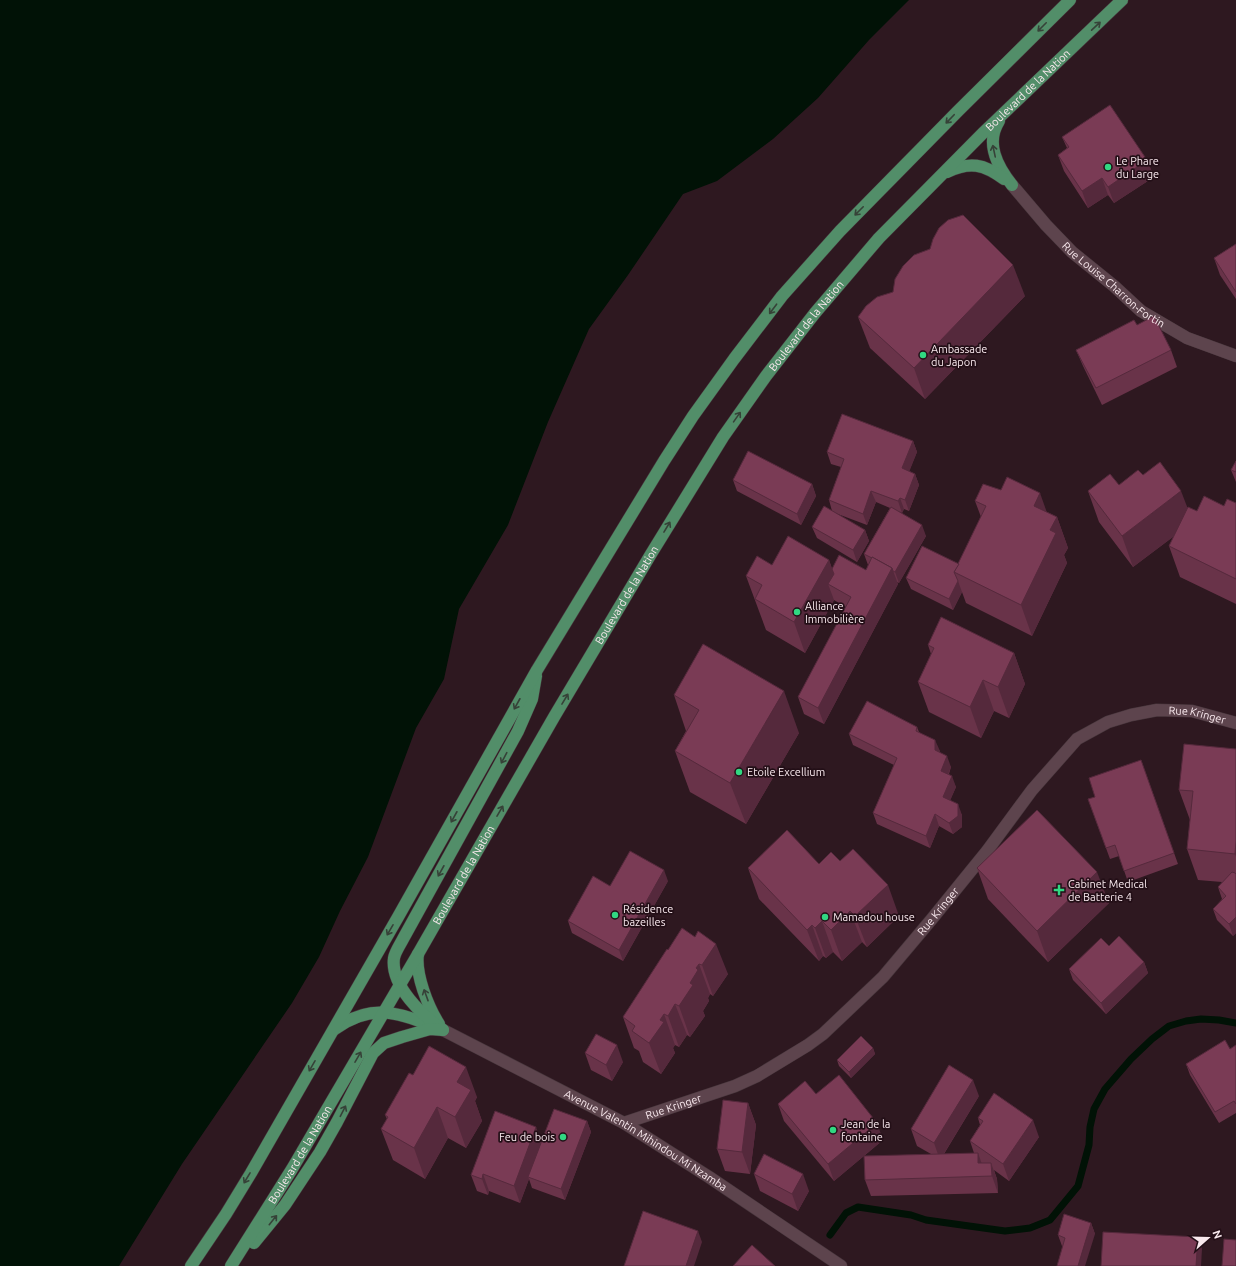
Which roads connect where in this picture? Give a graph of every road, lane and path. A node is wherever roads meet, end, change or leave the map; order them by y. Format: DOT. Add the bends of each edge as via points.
graph roads {
  1 [pos="1070,0"];
  2 [pos="1122,0"];
  3 [pos="1006,110"];
  4 [pos="943,174"];
  5 [pos="1012,185"];
  6 [pos="1236,356"];
  7 [pos="537,670"];
  8 [pos="1236,723"];
  9 [pos="418,954"];
  10 [pos="400,984"];
  11 [pos="383,1012"];
  12 [pos="443,1030"];
  13 [pos="332,1032"];
  14 [pos="624,1123"];
  15 [pos="234,1262"];
  16 [pos="191,1266"];
  17 [pos="841,1266"];
  1 -- 7 [label="main road, one-way" via="840,231 782,296 734,359 668,454"];
  3 -- 2 [label="main road, Boulevard de la Nation, one-way"];
  3 -- 4 [label="main road, Boulevard de la Nation"];
  5 -- 3 [label="main road, one-way" via="1001,172 993,147 996,125"];
  4 -- 5 [label="main road" via="963,166 976,165 987,168"];
  9 -- 4 [label="main road, Boulevard de la Nation, one-way" via="554,717 724,438 766,376 815,313 879,238"];
  5 -- 6 [label="street, Rue Louise Charron-Fortin" via="1072,252 1141,311 1187,338"];
  7 -- 10 [label="main road, one-way" via="532,699 518,731 394,958 395,972"];
  7 -- 13 [label="main road, one-way"];
  8 -- 14 [label="street, Rue Kringer" via="1192,711 1158,710 1108,722 1077,739 1032,790 987,851 883,977 823,1034 757,1076"];
  9 -- 10 [label="main road, Boulevard de la Nation"];
  12 -- 9 [label="main road, one-way" via="434,1017 421,983"];
  10 -- 11 [label="main road, Boulevard de la Nation"];
  10 -- 12 [label="main road" via="416,1007"];
  11 -- 12 [label="main road" via="411,1017"];
  11 -- 13 [label="main road" via="362,1015 346,1021"];
  15 -- 11 [label="main road, Boulevard de la Nation, one-way" via="292,1169"];
  12 -- 14 [label="street, Avenue Valentin Mihindou Mi Nzamba"];
  15 -- 12 [label="main road, one-way" via="259,1237 297,1187 337,1122 373,1053 384,1044 409,1035 430,1029"];
  13 -- 16 [label="main road, one-way" via="251,1173"];
  14 -- 17 [label="street, Avenue Valentin Mihindou Mi Nzamba"];
}
